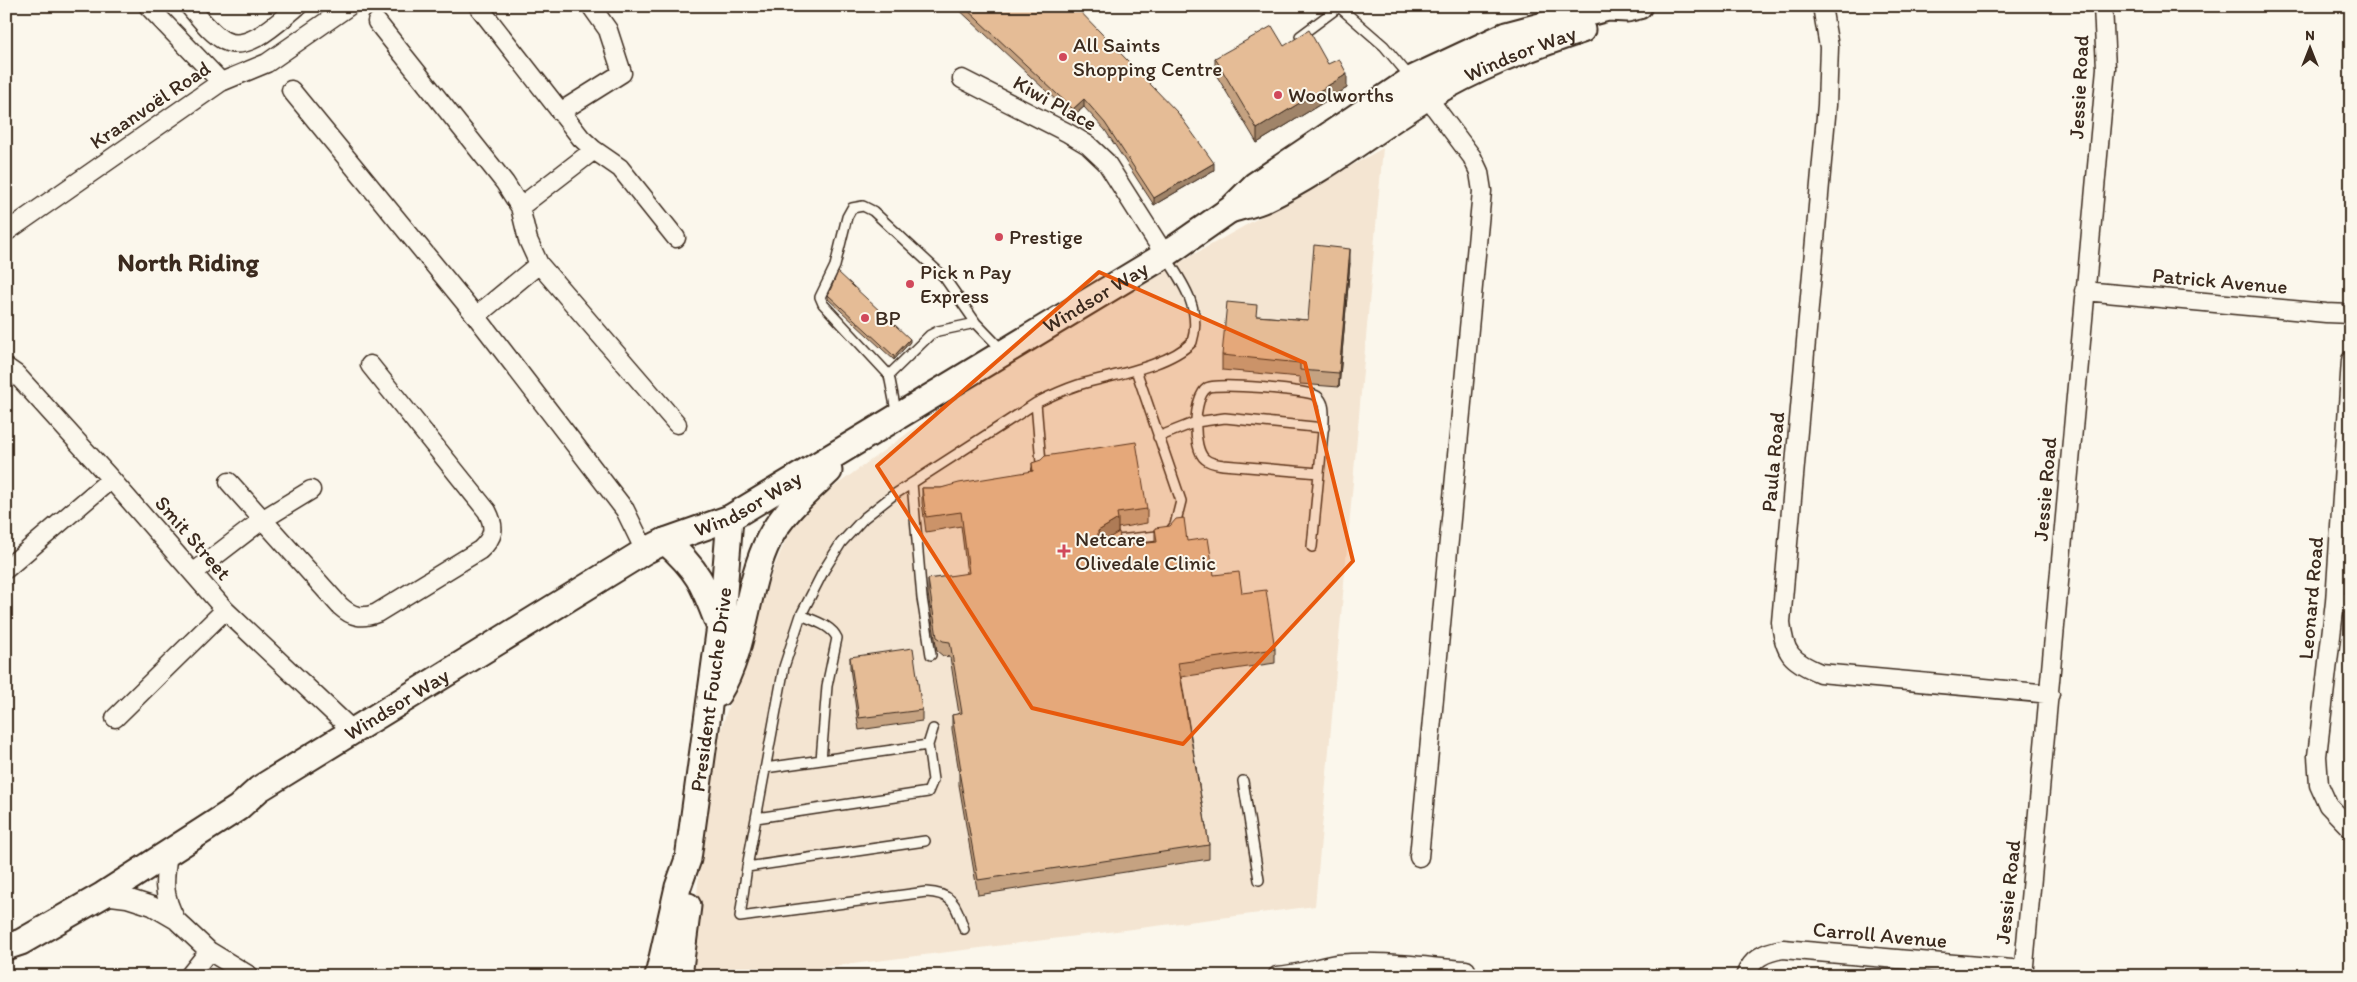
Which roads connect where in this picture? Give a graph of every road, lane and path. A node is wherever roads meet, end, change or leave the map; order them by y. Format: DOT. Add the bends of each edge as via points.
graph roads {
  1 [pos="148,6"];
  2 [pos="189,6"];
  3 [pos="298,6"];
  4 [pos="349,6"];
  5 [pos="478,6"];
  6 [pos="591,6"];
  7 [pos="1339,6"];
  8 [pos="1822,6"];
  9 [pos="2103,6"];
  10 [pos="1633,8"];
  11 [pos="378,22"];
  12 [pos="1300,36"];
  13 [pos="962,80"];
  14 [pos="221,82"];
  15 [pos="1420,88"];
  16 [pos="291,90"];
  17 [pos="560,112"];
  18 [pos="594,150"];
  19 [pos="520,207"];
  20 [pos="6,232"];
  21 [pos="676,238"];
  22 [pos="1165,255"];
  23 [pos="539,264"];
  24 [pos="2084,291"];
  25 [pos="2351,314"];
  26 [pos="476,316"];
  27 [pos="976,323"];
  28 [pos="1004,352"];
  29 [pos="2351,360"];
  30 [pos="370,365"];
  31 [pos="6,367"];
  32 [pos="1136,370"];
  33 [pos="889,375"];
  34 [pos="1036,403"];
  35 [pos="897,418"];
  36 [pos="1196,422"];
  37 [pos="676,424"];
  38 [pos="1324,428"];
  39 [pos="1158,437"];
  40 [pos="859,441"];
  41 [pos="1031,472"];
  42 [pos="1319,474"];
  43 [pos="111,479"];
  44 [pos="229,482"];
  45 [pos="912,483"];
  46 [pos="311,490"];
  47 [pos="730,518"];
  48 [pos="262,520"];
  49 [pos="655,546"];
  50 [pos="1312,547"];
  51 [pos="1103,549"];
  52 [pos="6,569"];
  53 [pos="193,573"];
  54 [pos="2343,603"];
  55 [pos="226,610"];
  56 [pos="801,615"];
  57 [pos="720,628"];
  58 [pos="931,655"];
  59 [pos="2050,694"];
  60 [pos="709,709"];
  61 [pos="115,718"];
  62 [pos="933,729"];
  63 [pos="353,731"];
  64 [pos="928,745"];
  65 [pos="821,760"];
  66 [pos="765,768"];
  67 [pos="1243,781"];
  68 [pos="259,789"];
  69 [pos="756,818"];
  70 [pos="2351,829"];
  71 [pos="925,841"];
  72 [pos="168,853"];
  73 [pos="1419,857"];
  74 [pos="688,859"];
  75 [pos="747,867"];
  76 [pos="1259,880"];
  77 [pos="103,895"];
  78 [pos="176,920"];
  79 [pos="964,929"];
  80 [pos="6,939"];
  81 [pos="6,947"];
  82 [pos="209,951"];
  83 [pos="1466,970"];
  84 [pos="2023,973"];
  85 [pos="1301,974"];
  86 [pos="189,976"];
  87 [pos="250,976"];
  88 [pos="658,976"];
  89 [pos="679,976"];
  90 [pos="1277,976"];
  91 [pos="1745,976"];
  1 -- 14 [label="street"];
  2 -- 3 [label="street" via="224,41 242,44 253,40"];
  4 -- 14 [label="street, Kraanvoël Road" via="267,63"];
  5 -- 17 [label="street"];
  6 -- 17 [label="street" via="608,30 622,72"];
  7 -- 12 [label="lane"];
  7 -- 15 [label="lane" via="1384,46"];
  8 -- 59 [label="street, Paula Road" via="1829,47 1827,105 1781,622 1783,641 1791,657 1820,673"];
  9 -- 24 [label="street, Jessie Road" via="2106,68"];
  10 -- 15 [label="street, Windsor Way" via="1614,20"];
  11 -- 19 [label="street" via="505,183"];
  13 -- 22 [label="street, Kiwi Place" via="1088,145 1106,162"];
  14 -- 20 [label="street, Kraanvoël Road"];
  15 -- 22 [label="street, Windsor Way" via="1290,185 1264,200 1231,209"];
  15 -- 73 [label="street" via="1472,157 1482,191"];
  16 -- 26 [label="street"];
  17 -- 18 [label="street"];
  18 -- 19 [label="street"];
  18 -- 21 [label="street" via="620,168"];
  19 -- 23 [label="street" via="528,240"];
  22 -- 28 [label="street, Windsor Way"];
  22 -- 32 [label="lane" via="1189,294 1196,331 1186,349"];
  23 -- 26 [label="street"];
  23 -- 37 [label="street"];
  24 -- 25 [label="street, Patrick Avenue"];
  24 -- 59 [label="street, Jessie Road"];
  26 -- 49 [label="street"];
  27 -- 28 [label="lane"];
  27 -- 33 [label="lane" via="930,335"];
  27 -- 33 [label="lane" via="944,277 890,226 867,207 852,208 835,266 820,297"];
  28 -- 35 [label="street, Windsor Way"];
  29 -- 54 [label="street, Leonard Road"];
  30 -- 48 [label="street" via="487,511 494,527 493,536 480,550 419,589 377,614 360,617 340,606"];
  31 -- 43 [label="street, Smit Street" via="16,374"];
  32 -- 34 [label="lane" via="1078,385"];
  32 -- 39 [label="lane"];
  33 -- 35 [label="lane"];
  34 -- 41 [label="lane" via="1041,462 1040,470"];
  34 -- 45 [label="lane"];
  35 -- 40 [label="street, Windsor Way"];
  36 -- 38 [label="lane" via="1225,418"];
  36 -- 38 [label="lane" via="1202,392 1208,386 1218,384 1311,393 1322,402"];
  36 -- 39 [label="lane"];
  36 -- 42 [label="lane" via="1199,446 1204,458 1212,463"];
  38 -- 42 [label="lane"];
  39 -- 51 [label="lane" via="1181,502 1175,525 1167,535 1118,540"];
  40 -- 47 [label="street, Windsor Way"];
  40 -- 60 [label="street" via="783,518 769,540 731,668"];
  42 -- 50 [label="lane"];
  43 -- 52 [label="street"];
  43 -- 53 [label="street, Smit Street"];
  44 -- 48 [label="street"];
  45 -- 56 [label="lane" via="864,518 841,543"];
  45 -- 58 [label="lane" via="922,598"];
  46 -- 48 [label="street"];
  47 -- 49 [label="street, Windsor Way"];
  47 -- 57 [label="street, President Fouche Drive"];
  48 -- 53 [label="street"];
  49 -- 57 [label="street" via="696,572"];
  49 -- 63 [label="street, Windsor Way"];
  53 -- 55 [label="street, Smit Street"];
  54 -- 70 [label="street, Leonard Road" via="2317,756 2319,785 2328,805"];
  55 -- 61 [label="street"];
  55 -- 63 [label="street, Smit Street"];
  56 -- 65 [label="lane" via="827,627 837,638 827,686"];
  56 -- 66 [label="lane" via="784,667"];
  57 -- 60 [label="street, President Fouche Drive"];
  59 -- 84 [label="street, Jessie Road"];
  60 -- 74 [label="street, President Fouche Drive"];
  62 -- 64 [label="lane"];
  63 -- 68 [label="street, Windsor Way"];
  64 -- 65 [label="lane"];
  64 -- 69 [label="lane" via="933,780 928,792"];
  65 -- 66 [label="lane"];
  66 -- 69 [label="lane"];
  67 -- 76 [label="lane"];
  68 -- 72 [label="street, Windsor Way" via="238,808"];
  68 -- 80 [label="street, Windsor Way" via="232,799 15,930"];
  69 -- 75 [label="lane"];
  71 -- 75 [label="lane"];
  72 -- 77 [label="street, Windsor Way"];
  72 -- 78 [label="street" via="164,886"];
  74 -- 88 [label="street, President Fouche Drive" via="678,887"];
  74 -- 89 [label="street, President Fouche Drive" via="690,888"];
  75 -- 79 [label="lane" via="740,917 939,892 950,898"];
  77 -- 78 [label="street" via="138,900"];
  77 -- 81 [label="street, Windsor Way"];
  78 -- 82 [label="street"];
  82 -- 86 [label="street"];
  82 -- 87 [label="street"];
  83 -- 85 [label="street" via="1362,963 1336,964"];
  84 -- 91 [label="street, Carroll Avenue" via="1783,950 1768,952 1755,959"];
  85 -- 90 [label="street"];
}
